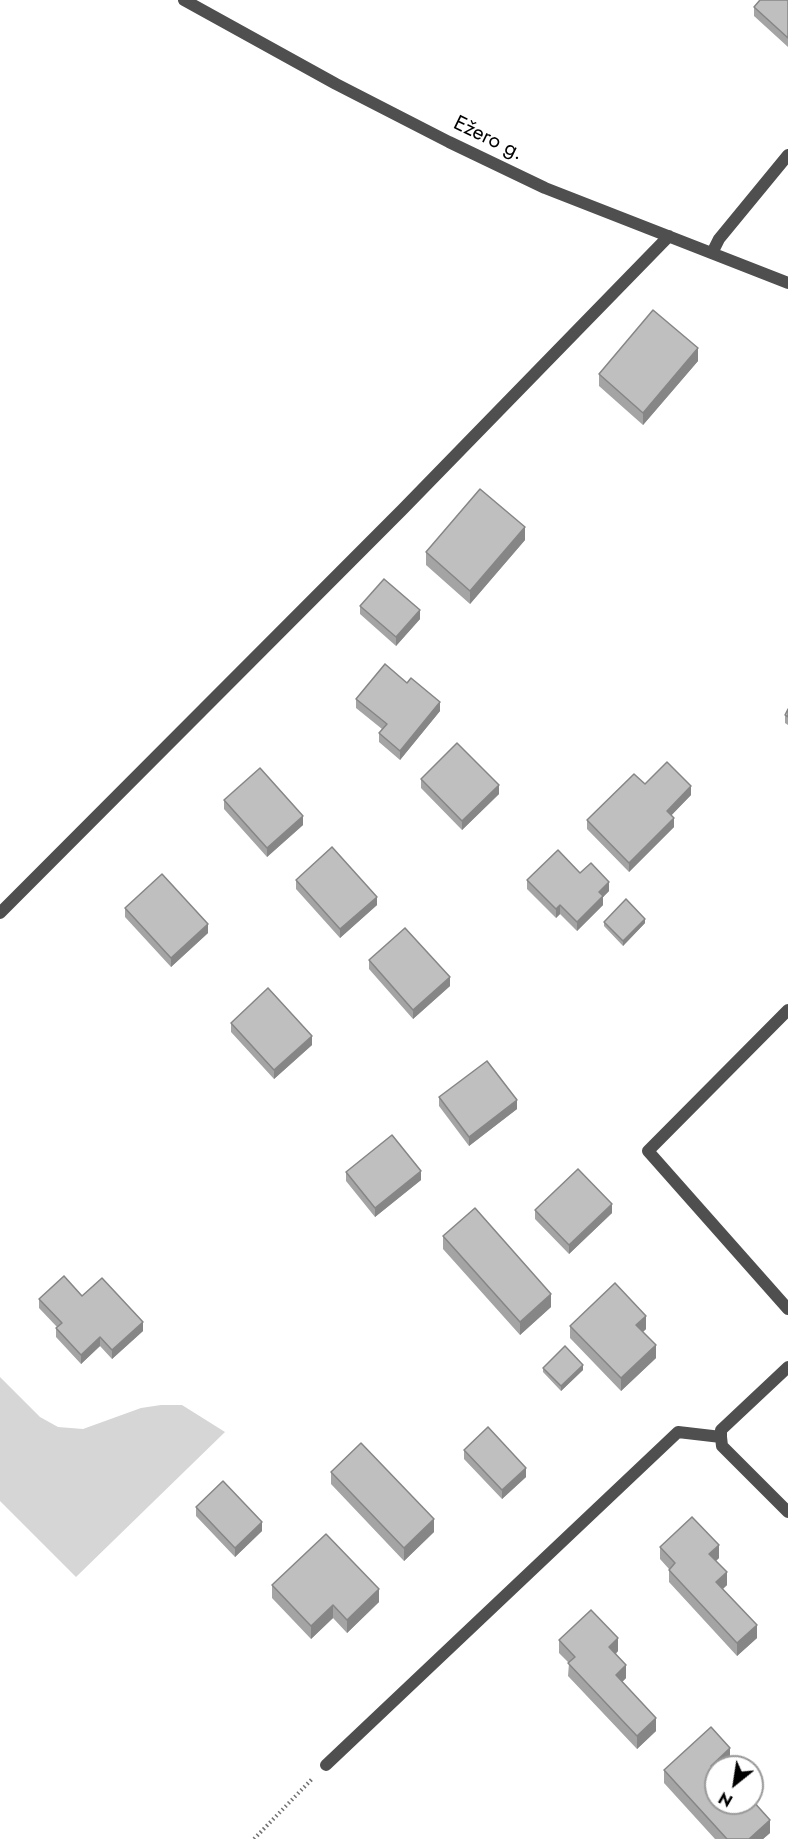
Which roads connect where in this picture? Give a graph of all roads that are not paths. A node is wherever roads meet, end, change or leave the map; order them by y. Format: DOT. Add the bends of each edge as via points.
graph roads {
  1 [pos="184,0"];
  2 [pos="788,155"];
  3 [pos="669,236"];
  4 [pos="712,253"];
  5 [pos="788,283"];
  6 [pos="0,913"];
  7 [pos="788,1010"];
  8 [pos="788,1309"];
  9 [pos="788,1367"];
  10 [pos="720,1437"];
  11 [pos="788,1512"];
  12 [pos="326,1765"];
  1 -- 3 [label="street, Ežero g." via="449,142 545,188"];
  2 -- 4 [label="street" via="719,239"];
  3 -- 4 [label="street, Ežero g."];
  3 -- 6 [label="street"];
  4 -- 5 [label="street, Ežero g."];
  7 -- 8 [label="street" via="648,1151"];
  9 -- 10 [label="street" via="722,1430"];
  10 -- 11 [label="street" via="722,1446"];
  10 -- 12 [label="street" via="678,1432"];
}
